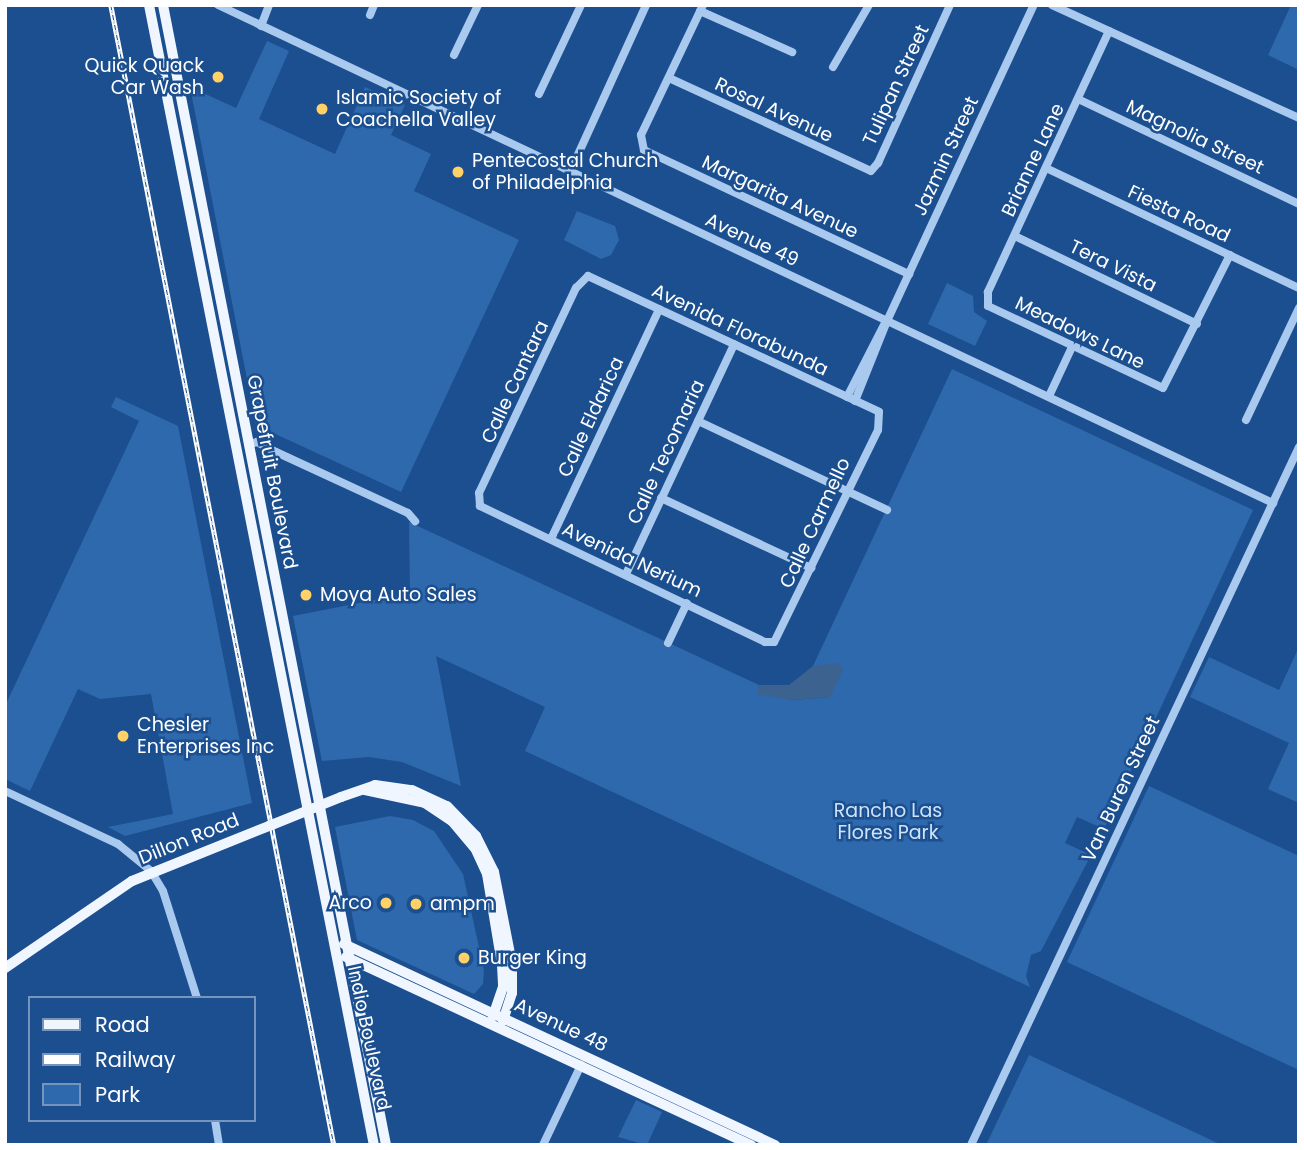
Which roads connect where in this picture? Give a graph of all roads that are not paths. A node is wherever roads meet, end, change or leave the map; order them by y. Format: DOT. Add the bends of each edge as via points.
graph roads {
  1 [pos="149,5"];
  2 [pos="163,5"];
  3 [pos="218,5"];
  4 [pos="270,5"];
  5 [pos="374,5"];
  6 [pos="478,5"];
  7 [pos="581,5"];
  8 [pos="646,5"];
  9 [pos="869,5"];
  10 [pos="950,5"];
  11 [pos="1034,5"];
  12 [pos="1052,5"];
  13 [pos="702,8"];
  14 [pos="370,15"];
  15 [pos="261,26"];
  16 [pos="1109,31"];
  17 [pos="792,52"];
  18 [pos="454,55"];
  19 [pos="833,67"];
  20 [pos="669,78"];
  21 [pos="539,94"];
  22 [pos="1078,99"];
  23 [pos="1299,118"];
  24 [pos="1046,168"];
  25 [pos="866,171"];
  26 [pos="570,172"];
  27 [pos="1299,204"];
  28 [pos="1015,236"];
  29 [pos="1230,255"];
  30 [pos="909,274"];
  31 [pos="585,278"];
  32 [pos="1299,288"];
  33 [pos="207,301"];
  34 [pos="986,302"];
  35 [pos="1299,308"];
  36 [pos="659,309"];
  37 [pos="887,321"];
  38 [pos="1197,324"];
  39 [pos="734,344"];
  40 [pos="1072,347"];
  41 [pos="1050,394"];
  42 [pos="851,399"];
  43 [pos="880,416"];
  44 [pos="1246,420"];
  45 [pos="698,421"];
  46 [pos="249,444"];
  47 [pos="1299,447"];
  48 [pos="847,492"];
  49 [pos="661,498"];
  50 [pos="479,501"];
  51 [pos="1273,503"];
  52 [pos="887,510"];
  53 [pos="415,522"];
  54 [pos="551,539"];
  55 [pos="811,568"];
  56 [pos="626,574"];
  57 [pos="687,603"];
  58 [pos="774,642"];
  59 [pos="668,643"];
  60 [pos="5,791"];
  61 [pos="151,871"];
  62 [pos="330,938"];
  63 [pos="347,946"];
  64 [pos="333,951"];
  65 [pos="350,959"];
  66 [pos="5,968"];
  67 [pos="196,996"];
  68 [pos="500,1015"];
  69 [pos="489,1023"];
  70 [pos="500,1028"];
  71 [pos="581,1065"];
  72 [pos="665,1093"];
  73 [pos="215,1122"];
  74 [pos="756,1142"];
  75 [pos="219,1145"];
  76 [pos="374,1145"];
  77 [pos="386,1145"];
  78 [pos="543,1145"];
  79 [pos="776,1145"];
  80 [pos="971,1145"];
  1 -- 33 [label="main road, Grapefruit Boulevard"];
  2 -- 46 [label="main road, Grapefruit Boulevard"];
  3 -- 15 [label="street, Avenue 49"];
  4 -- 15 [label="street"];
  5 -- 14 [label="street"];
  6 -- 18 [label="street"];
  7 -- 21 [label="street"];
  8 -- 26 [label="street"];
  9 -- 19 [label="street"];
  10 -- 25 [label="street, Tulipan Street" via="878,163"];
  11 -- 30 [label="street, Jazmin Street"];
  12 -- 16 [label="street"];
  13 -- 17 [label="street"];
  13 -- 20 [label="street"];
  15 -- 26 [label="street, Avenue 49"];
  16 -- 22 [label="street, Brianne Lane"];
  16 -- 23 [label="street"];
  20 -- 25 [label="street, Rosal Avenue"];
  20 -- 30 [label="street, Margarita Avenue" via="641,145"];
  22 -- 24 [label="street, Brianne Lane"];
  22 -- 27 [label="street, Magnolia Street"];
  24 -- 28 [label="street, Brianne Lane"];
  24 -- 29 [label="street, Fiesta Road"];
  26 -- 37 [label="street, Avenue 49"];
  28 -- 34 [label="street, Brianne Lane"];
  28 -- 38 [label="street, Tera Vista"];
  29 -- 32 [label="street, Fiesta Road"];
  29 -- 38 [label="street"];
  30 -- 37 [label="street, Jazmin Street"];
  31 -- 36 [label="street, Avenida Florabunda" via="593,277"];
  31 -- 50 [label="street, Calle Cantara" via="576,288"];
  33 -- 46 [label="main road" via="218,324 237,427"];
  33 -- 62 [label="main road, Grapefruit Boulevard"];
  34 -- 40 [label="street, Meadows Lane"];
  35 -- 44 [label="street"];
  36 -- 39 [label="street, Avenida Florabunda"];
  36 -- 54 [label="street, Calle Eldarica"];
  37 -- 41 [label="street, Avenue 49"];
  37 -- 42 [label="street, Jazmin Street"];
  38 -- 40 [label="street, Meadows Lane" via="1163,388"];
  39 -- 42 [label="street, Avenida Florabunda"];
  39 -- 45 [label="street, Calle Tecomaria"];
  40 -- 41 [label="street"];
  41 -- 51 [label="street, Avenue 49"];
  42 -- 43 [label="street, Avenida Florabunda"];
  43 -- 48 [label="street, Calle Carmello"];
  45 -- 48 [label="street"];
  45 -- 49 [label="street, Calle Tecomaria"];
  46 -- 53 [label="street" via="257,442 408,513"];
  46 -- 63 [label="main road, Grapefruit Boulevard"];
  47 -- 51 [label="street, Van Buren Street"];
  48 -- 52 [label="street"];
  48 -- 55 [label="street, Calle Carmello"];
  49 -- 55 [label="street"];
  49 -- 56 [label="street, Calle Tecomaria"];
  50 -- 54 [label="street, Avenida Nerium" via="484,509"];
  51 -- 80 [label="street, Van Buren Street"];
  54 -- 56 [label="street, Avenida Nerium"];
  55 -- 58 [label="street, Calle Carmello"];
  56 -- 57 [label="street, Avenida Nerium"];
  57 -- 58 [label="street, Avenida Nerium" via="765,642"];
  57 -- 59 [label="street"];
  60 -- 61 [label="street" via="118,844"];
  61 -- 66 [label="main road, Dillon Road"];
  61 -- 67 [label="street" via="168,903"];
  61 -- 68 [label="main road, Dillon Road, bridge" via="364,790 425,803 452,821 475,848 487,874 502,965"];
  62 -- 63 [label="main road, Avenue 48"];
  62 -- 64 [label="main road, Indio Boulevard"];
  63 -- 65 [label="main road, Indio Boulevard"];
  63 -- 68 [label="main road, Avenue 48"];
  64 -- 65 [label="main road, Avenue 48"];
  64 -- 76 [label="main road, Indio Boulevard"];
  65 -- 69 [label="main road, Avenue 48"];
  65 -- 77 [label="main road, Indio Boulevard"];
  68 -- 69 [label="main road, Dillon Road"];
  68 -- 70 [label="main road, Dillon Road"];
  68 -- 72 [label="main road, Avenue 48"];
  69 -- 70 [label="main road, Avenue 48"];
  70 -- 71 [label="main road, Avenue 48"];
  71 -- 72 [label="main road" via="589,1063 649,1091"];
  71 -- 74 [label="main road, Avenue 48"];
  71 -- 78 [label="street"];
  72 -- 74 [label="main road, Avenue 48"];
  73 -- 75 [label="street"];
  74 -- 79 [label="main road, Avenue 48"];
}
